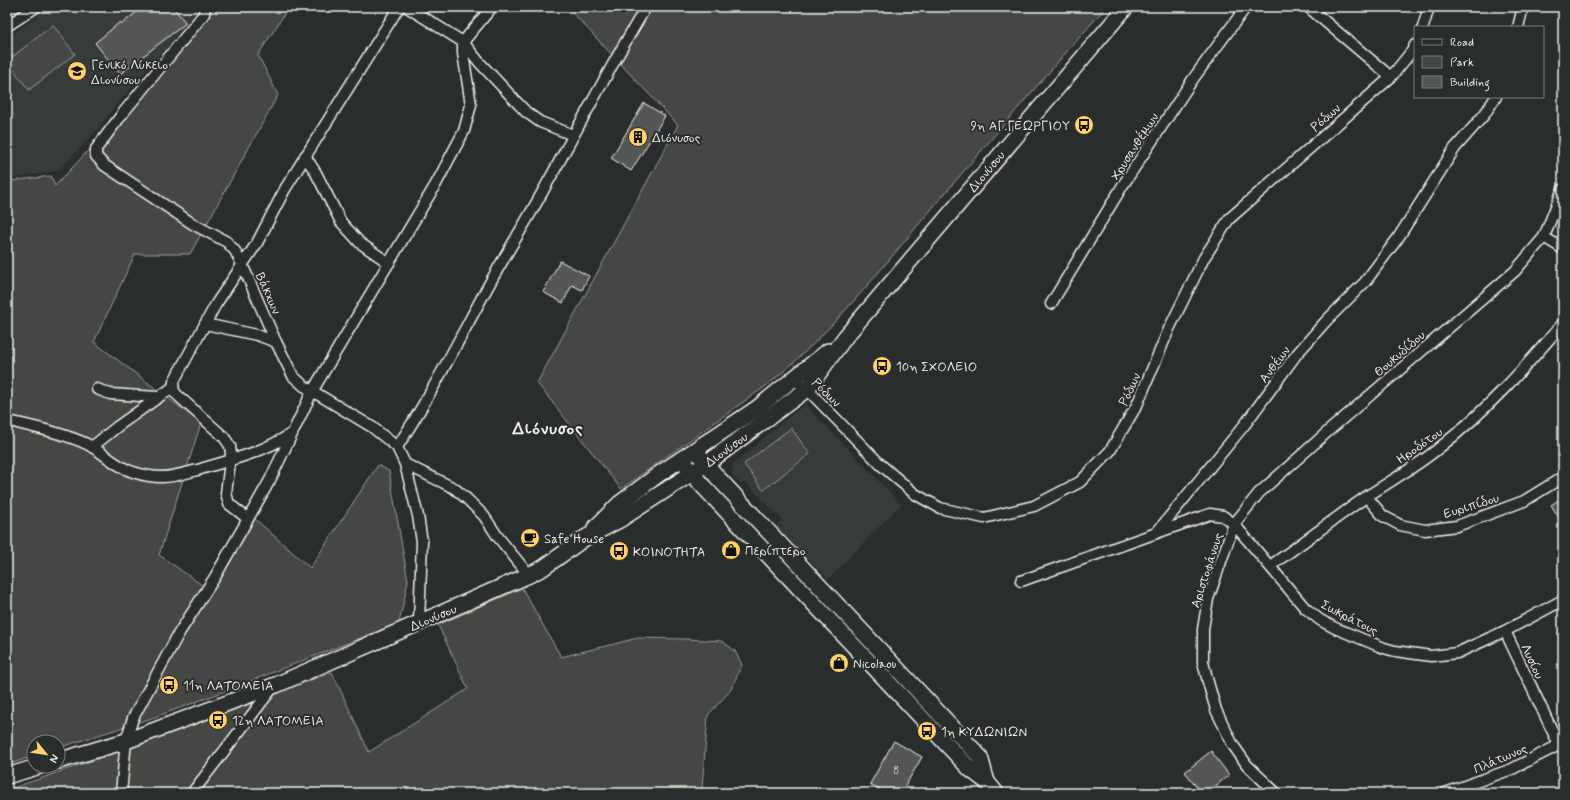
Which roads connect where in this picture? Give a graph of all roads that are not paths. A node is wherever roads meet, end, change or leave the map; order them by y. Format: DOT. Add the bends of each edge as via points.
graph roads {
  1 [pos="36,7"];
  2 [pos="399,7"];
  3 [pos="407,7"];
  4 [pos="492,7"];
  5 [pos="646,7"];
  6 [pos="1126,7"];
  7 [pos="1246,7"];
  8 [pos="1308,7"];
  9 [pos="1430,7"];
  10 [pos="1523,7"];
  11 [pos="205,10"];
  12 [pos="7,26"];
  13 [pos="1423,26"];
  14 [pos="1518,26"];
  15 [pos="463,42"];
  16 [pos="1414,47"];
  17 [pos="1391,77"];
  18 [pos="1495,98"];
  19 [pos="573,135"];
  20 [pos="305,156"];
  21 [pos="1563,189"];
  22 [pos="1544,236"];
  23 [pos="1563,249"];
  24 [pos="389,263"];
  25 [pos="242,264"];
  26 [pos="1052,304"];
  27 [pos="1563,323"];
  28 [pos="205,324"];
  29 [pos="846,336"];
  30 [pos="276,342"];
  31 [pos="794,379"];
  32 [pos="173,387"];
  33 [pos="97,389"];
  34 [pos="807,389"];
  35 [pos="313,390"];
  36 [pos="157,397"];
  37 [pos="13,422"];
  38 [pos="291,434"];
  39 [pos="92,447"];
  40 [pos="397,448"];
  41 [pos="696,450"];
  42 [pos="682,459"];
  43 [pos="229,461"];
  44 [pos="405,464"];
  45 [pos="706,464"];
  46 [pos="692,473"];
  47 [pos="1563,477"];
  48 [pos="1367,497"];
  49 [pos="247,518"];
  50 [pos="1234,524"];
  51 [pos="1157,532"];
  52 [pos="585,538"];
  53 [pos="1270,566"];
  54 [pos="529,575"];
  55 [pos="1022,581"];
  56 [pos="1563,600"];
  57 [pos="419,623"];
  58 [pos="1505,631"];
  59 [pos="276,685"];
  60 [pos="126,740"];
  61 [pos="1561,744"];
  62 [pos="66,759"];
  63 [pos="26,770"];
  64 [pos="7,776"];
  65 [pos="992,788"];
  66 [pos="121,793"];
  67 [pos="192,793"];
  68 [pos="1276,793"];
  69 [pos="1445,793"];
  1 -- 12 [label="street"];
  2 -- 20 [label="street"];
  3 -- 15 [label="street"];
  4 -- 15 [label="street"];
  5 -- 19 [label="street"];
  6 -- 29 [label="main road, Διονύσου"];
  7 -- 26 [label="street, Χρυσανθέμων" via="1193,79 1123,185"];
  8 -- 17 [label="street"];
  9 -- 13 [label="street"];
  10 -- 14 [label="street"];
  11 -- 25 [label="street, Βάκχων" via="96,149 96,156 104,165 193,224 227,242"];
  15 -- 19 [label="street" via="526,112 540,122"];
  15 -- 24 [label="street" via="471,106 467,123 436,184"];
  16 -- 17 [label="street, Ρόδων"];
  17 -- 34 [label="street, Ρόδων" via="1229,219 1204,258 1137,406 1110,451 1080,482 1034,506 984,518 940,508 915,494 880,465"];
  18 -- 51 [label="street, Ανθέων" via="1455,148 1398,238 1365,282 1326,320 1296,355 1246,423"];
  19 -- 40 [label="street"];
  20 -- 24 [label="street" via="341,222 360,243"];
  20 -- 25 [label="street" via="257,243"];
  21 -- 22 [label="street, Θουκυδίδου"];
  22 -- 23 [label="street"];
  22 -- 50 [label="street, Θουκυδίδου" via="1515,270 1259,493"];
  24 -- 35 [label="street"];
  25 -- 28 [label="street"];
  25 -- 30 [label="street, Βάκχων"];
  27 -- 48 [label="street, Ηροδότου" via="1482,412 1438,449"];
  28 -- 30 [label="street" via="257,335"];
  28 -- 32 [label="street"];
  29 -- 31 [label="main road, Διονύσου"];
  29 -- 34 [label="main road, Διονύσου"];
  30 -- 35 [label="street, Βάκχων" via="293,376"];
  31 -- 34 [label="street, Ρόδων"];
  31 -- 41 [label="main road, Διονύσου"];
  32 -- 36 [label="street"];
  32 -- 43 [label="street" via="175,393 224,437 230,446"];
  33 -- 36 [label="street" via="110,394"];
  34 -- 45 [label="main road, Διονύσου"];
  35 -- 38 [label="street"];
  35 -- 40 [label="street, Βάκχων" via="372,427"];
  36 -- 39 [label="street"];
  37 -- 39 [label="street" via="64,436"];
  38 -- 43 [label="street" via="274,445"];
  38 -- 49 [label="street" via="270,480"];
  39 -- 43 [label="street" via="131,471 162,477"];
  40 -- 44 [label="street, Βάκχων"];
  41 -- 42 [label="main road, Διονύσου"];
  41 -- 45 [label="main road"];
  42 -- 46 [label="main road"];
  42 -- 52 [label="main road, Διονύσου" via="619,504"];
  43 -- 49 [label="street" via="226,487 230,504"];
  44 -- 54 [label="street" via="454,488 467,499 484,516"];
  44 -- 57 [label="street, Βάκχων" via="422,542"];
  45 -- 46 [label="main road, Διονύσου"];
  45 -- 65 [label="main road" via="980,757"];
  46 -- 52 [label="main road, Διονύσου" via="621,519"];
  46 -- 65 [label="main road" via="970,769"];
  47 -- 48 [label="street, Ευριπίδου" via="1524,501 1457,526 1425,530 1400,525 1382,516"];
  48 -- 53 [label="street, Ηροδότου"];
  49 -- 60 [label="street" via="132,718"];
  50 -- 51 [label="street, Σωκράτους" via="1223,516 1210,514"];
  50 -- 53 [label="street, Σωκράτους"];
  50 -- 68 [label="street, Αριστοφάνους" via="1208,599 1203,629 1203,662 1216,710 1232,745 1247,766"];
  51 -- 55 [label="street"];
  52 -- 54 [label="main road, Διονύσου"];
  53 -- 58 [label="street, Σωκράτους" via="1305,608 1320,620 1390,650 1421,656 1449,655 1466,650"];
  54 -- 57 [label="main road, Διονύσου"];
  56 -- 58 [label="street, Σωκράτους"];
  57 -- 59 [label="main road, Διονύσου"];
  58 -- 61 [label="street, Λυσίου"];
  59 -- 60 [label="main road, Διονύσου"];
  59 -- 67 [label="street, Διονύσου"];
  60 -- 62 [label="main road, Διονύσου"];
  60 -- 66 [label="street"];
  61 -- 69 [label="street, Πλάτωνος" via="1512,768"];
  63 -- 64 [label="main road"];
}
